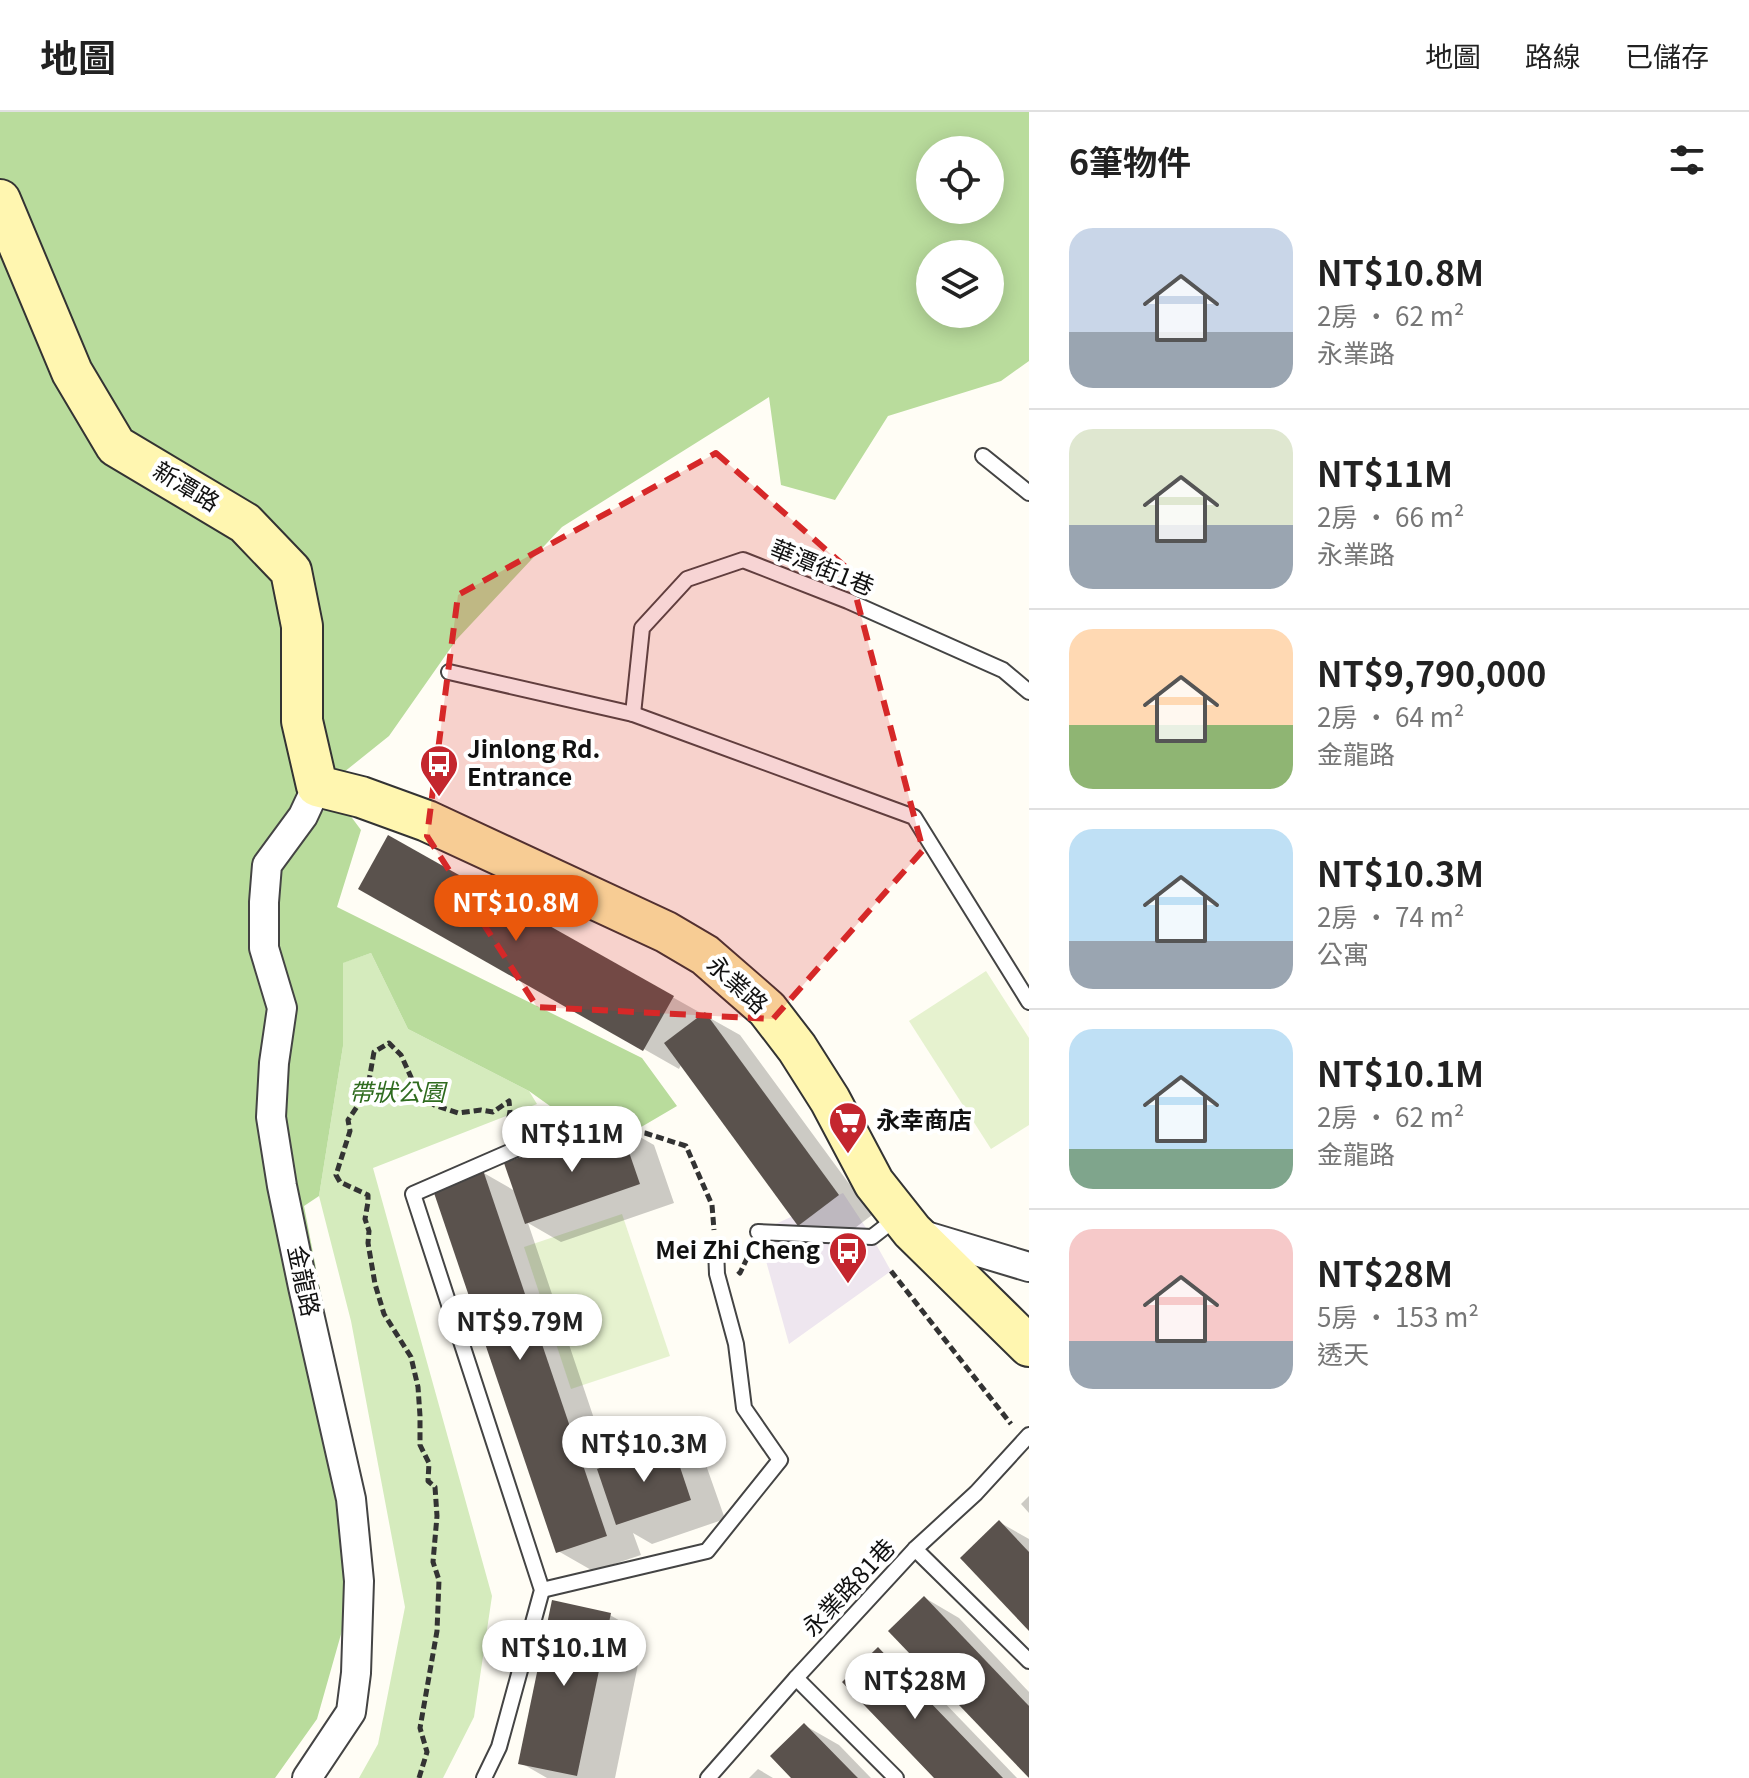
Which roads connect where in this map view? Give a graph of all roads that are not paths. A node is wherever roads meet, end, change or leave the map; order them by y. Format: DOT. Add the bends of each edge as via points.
graph roads {
  1 [pos="0,200"];
  2 [pos="983,456"];
  3 [pos="1029,493"];
  4 [pos="449,672"];
  5 [pos="1029,692"];
  6 [pos="633,714"];
  7 [pos="317,786"];
  8 [pos="1029,1002"];
  9 [pos="576,1123"];
  10 [pos="906,1224"];
  11 [pos="758,1232"];
  12 [pos="716,1248"];
  13 [pos="1029,1267"];
  14 [pos="1029,1346"];
  15 [pos="1026,1437"];
  16 [pos="915,1549"];
  17 [pos="542,1590"];
  18 [pos="1029,1661"];
  19 [pos="796,1678"];
  20 [pos="307,1778"];
  21 [pos="484,1778"];
  22 [pos="708,1778"];
  23 [pos="896,1778"];
  1 -- 7 [label="street, 新潭路" via="72,372 116,446 245,523 291,571 302,626 302,721"];
  2 -- 3 [label="lane"];
  4 -- 6 [label="lane"];
  5 -- 6 [label="lane, 華潭街1巷" via="1003,670 743,560 687,579 642,628"];
  6 -- 8 [label="lane" via="914,817"];
  7 -- 10 [label="street, 永業路" via="427,821 705,955 767,1009 797,1048 874,1183"];
  7 -- 20 [label="street, 金龍路" via="303,816 267,865 264,902 264,948 282,1008 271,1117 351,1499 359,1581 351,1712"];
  9 -- 17 [label="lane" via="413,1194"];
  10 -- 11 [label="lane" via="872,1237"];
  10 -- 13 [label="street"];
  10 -- 14 [label="street, 永業路"];
  12 -- 17 [label="lane" via="744,1408 780,1460 707,1551"];
  15 -- 16 [label="lane, 永業路81巷"];
  16 -- 18 [label="lane"];
  16 -- 19 [label="lane, 永業路81巷"];
  17 -- 21 [label="lane" via="499,1747"];
  19 -- 22 [label="lane, 永業路81巷"];
  19 -- 23 [label="lane"];
}
